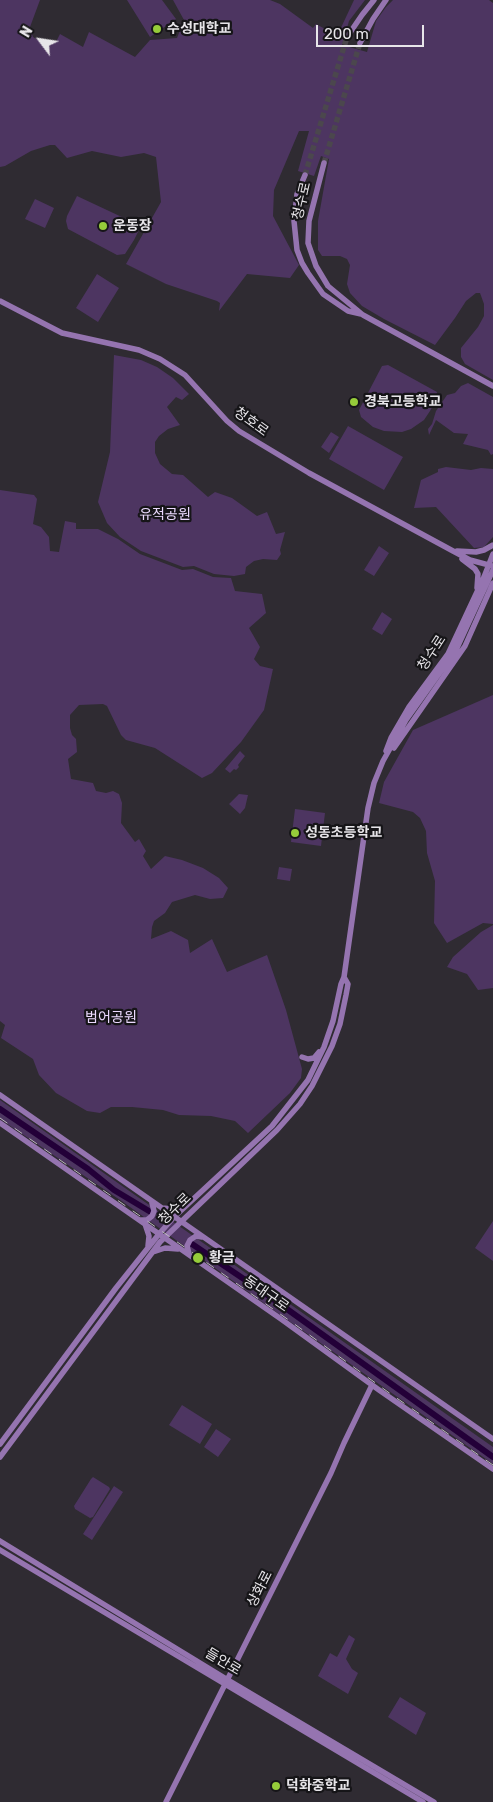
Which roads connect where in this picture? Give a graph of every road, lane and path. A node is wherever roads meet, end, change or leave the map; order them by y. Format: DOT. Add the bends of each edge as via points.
graph roads {
  1 [pos="374,0"];
  2 [pos="386,0"];
  3 [pos="347,37"];
  4 [pos="360,43"];
  5 [pos="324,163"];
  6 [pos="304,175"];
  7 [pos="0,301"];
  8 [pos="363,314"];
  9 [pos="492,385"];
  10 [pos="493,544"];
  11 [pos="453,551"];
  12 [pos="493,554"];
  13 [pos="492,568"];
  14 [pos="493,585"];
  15 [pos="475,597"];
  16 [pos="485,601"];
  17 [pos="383,761"];
  18 [pos="344,977"];
  19 [pos="324,1047"];
  20 [pos="302,1057"];
  21 [pos="0,1095"];
  22 [pos="0,1123"];
  23 [pos="150,1200"];
  24 [pos="189,1204"];
  25 [pos="158,1206"];
  26 [pos="189,1213"];
  27 [pos="136,1217"];
  28 [pos="174,1217"];
  29 [pos="180,1222"];
  30 [pos="145,1224"];
  31 [pos="193,1231"];
  32 [pos="162,1236"];
  33 [pos="204,1238"];
  34 [pos="150,1251"];
  35 [pos="184,1252"];
  36 [pos="192,1256"];
  37 [pos="372,1385"];
  38 [pos="493,1439"];
  39 [pos="0,1444"];
  40 [pos="0,1456"];
  41 [pos="493,1469"];
  42 [pos="0,1540"];
  43 [pos="0,1550"];
  44 [pos="227,1682"];
  45 [pos="166,1802"];
  46 [pos="423,1802"];
  47 [pos="434,1802"];
  1 -- 3 [label="main road"];
  2 -- 4 [label="main road"];
  5 -- 8 [label="main road, 청수로" via="309,221 311,255 328,286"];
  6 -- 8 [label="main road, 청수로" via="297,194 294,221 302,263 323,294 348,311"];
  7 -- 11 [label="main road, 청호로" via="62,333 139,350 160,358 185,375 239,431"];
  8 -- 9 [label="main road, 청수로"];
  10 -- 11 [label="main road" via="476,552"];
  11 -- 13 [label="main road, 청호로"];
  11 -- 15 [label="main road" via="478,574"];
  12 -- 13 [label="main road, 청수로"];
  13 -- 15 [label="main road, 청수로"];
  13 -- 17 [label="main road, 청수로" via="456,650 421,698"];
  14 -- 16 [label="main road, 청수로"];
  15 -- 16 [label="main road" via="482,595"];
  15 -- 17 [label="main road, 청수로" via="448,654 409,707 391,738"];
  16 -- 17 [label="main road, 청수로" via="465,646"];
  17 -- 18 [label="main road, 청수로" via="368,808"];
  18 -- 19 [label="main road, 청수로"];
  18 -- 26 [label="main road, 청수로" via="348,984 340,1024 312,1086 277,1130"];
  19 -- 20 [label="main road" via="314,1058"];
  19 -- 24 [label="main road, 청수로" via="308,1080 278,1119"];
  21 -- 23 [label="main road, 동대구로"];
  22 -- 27 [label="main road, 동대구로"];
  23 -- 25 [label="main road, 동대구로"];
  23 -- 27 [label="main road" via="154,1208 152,1216 144,1220"];
  24 -- 25 [label="main road" via="178,1208"];
  24 -- 28 [label="main road, 청수로"];
  25 -- 28 [label="main road, 동대구로"];
  26 -- 29 [label="main road, 청수로"];
  26 -- 31 [label="main road"];
  27 -- 30 [label="main road, 동대구로"];
  28 -- 29 [label="main road, 동대구로"];
  28 -- 32 [label="main road, 청수로"];
  29 -- 31 [label="main road, 동대구로"];
  29 -- 32 [label="main road, 청수로"];
  30 -- 32 [label="main road, 동대구로"];
  30 -- 34 [label="main road"];
  31 -- 33 [label="main road, 동대구로"];
  32 -- 34 [label="main road, 청수로"];
  32 -- 35 [label="main road, 동대구로"];
  33 -- 36 [label="main road" via="196,1236 190,1240 187,1250"];
  33 -- 38 [label="main road, 동대구로"];
  34 -- 35 [label="main road" via="169,1248"];
  34 -- 39 [label="main road, 청수로"];
  34 -- 40 [label="main road, 청수로"];
  35 -- 36 [label="main road, 동대구로"];
  36 -- 37 [label="main road, 동대구로"];
  37 -- 41 [label="main road, 동대구로"];
  37 -- 44 [label="main road, 상화로"];
  42 -- 44 [label="main road, 들안로"];
  43 -- 44 [label="main road, 들안로"];
  44 -- 45 [label="main road, 상화로"];
  44 -- 46 [label="main road, 들안로"];
  44 -- 47 [label="main road, 들안로"];
}
